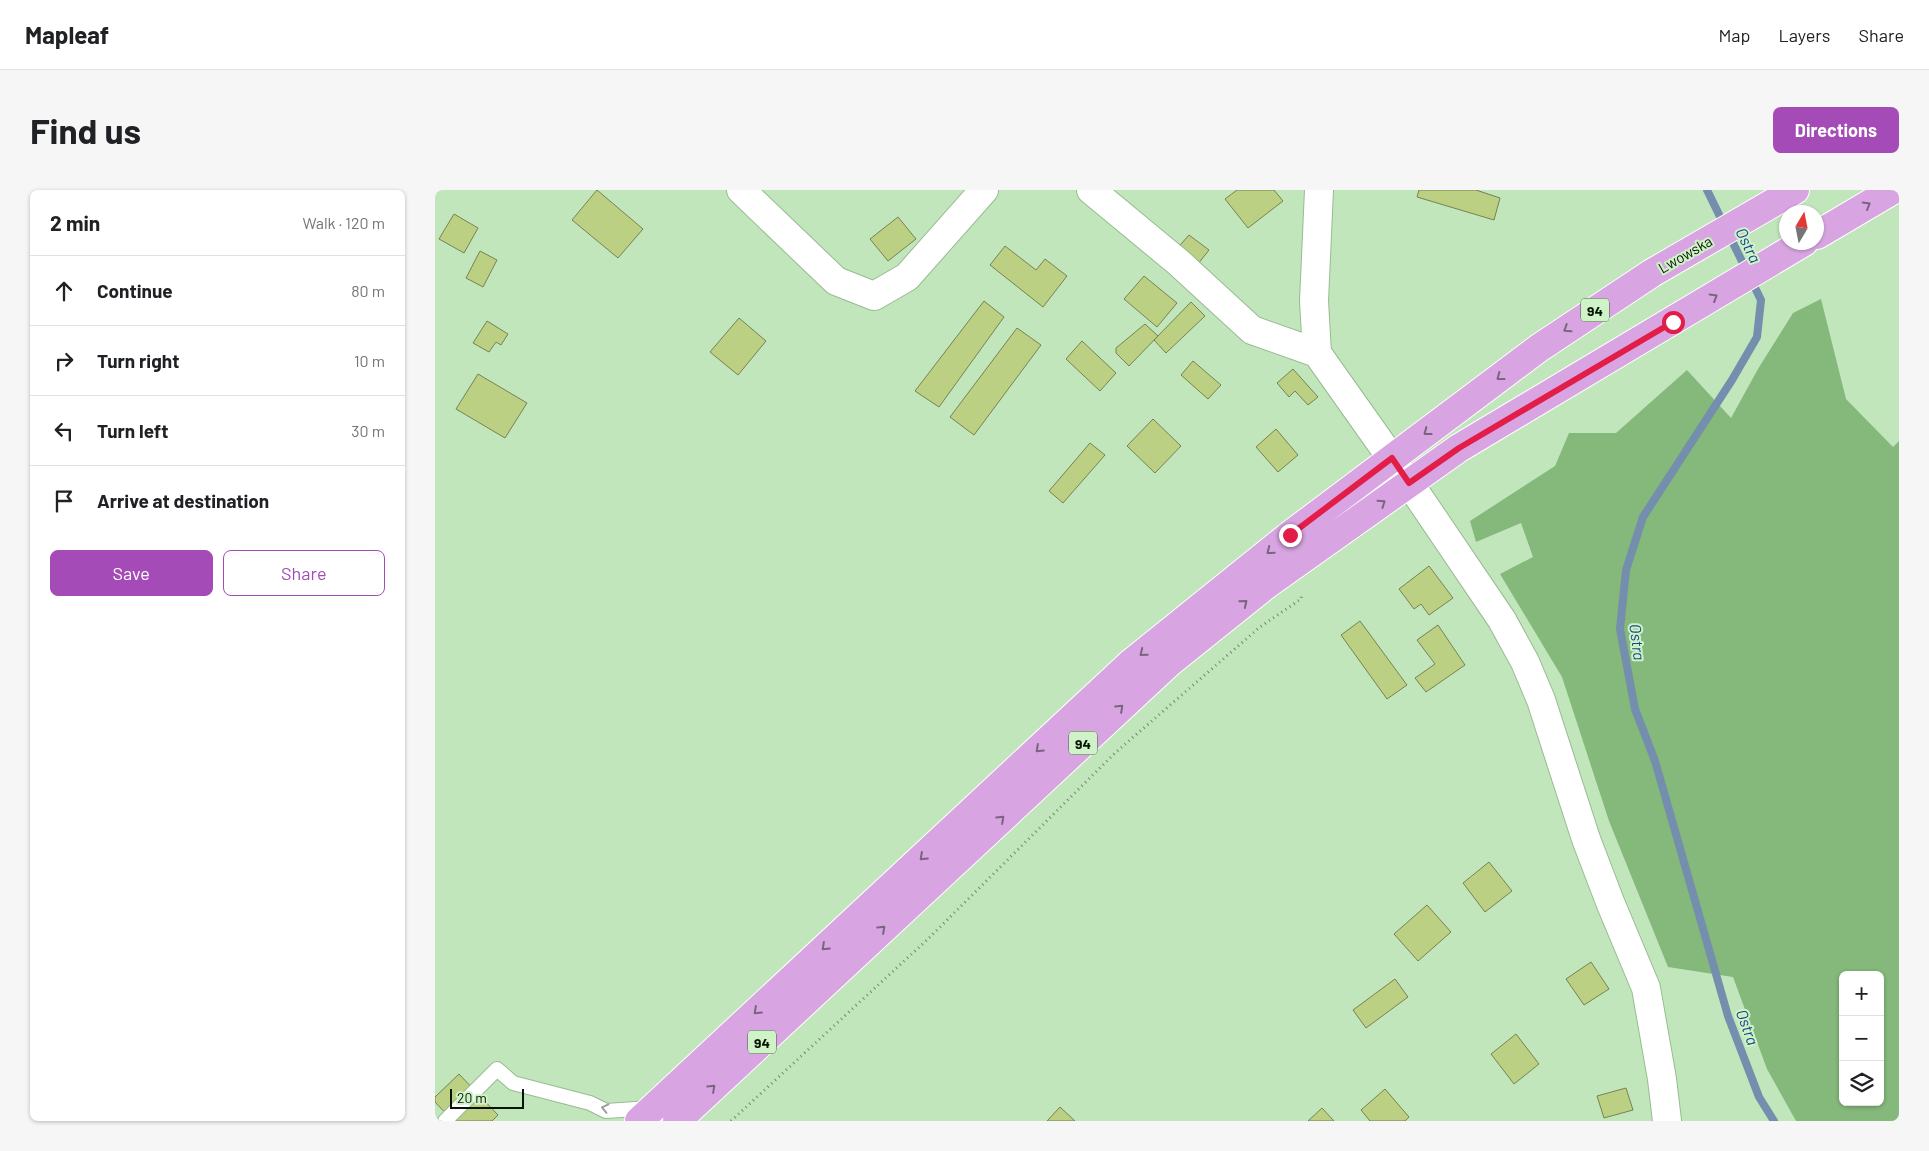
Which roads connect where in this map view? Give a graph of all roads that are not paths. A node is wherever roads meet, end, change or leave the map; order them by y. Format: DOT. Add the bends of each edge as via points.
graph roads {
  1 [pos="741,190"];
  2 [pos="984,190"];
  3 [pos="1091,190"];
  4 [pos="1319,190"];
  5 [pos="1795,190"];
  6 [pos="1893,190"];
  7 [pos="1824,230"];
  8 [pos="1791,250"];
  9 [pos="1317,353"];
  10 [pos="1392,458"];
  11 [pos="1409,483"];
  12 [pos="646,1114"];
  13 [pos="445,1121"];
  14 [pos="677,1121"];
  15 [pos="1667,1121"];
  1 -- 2 [label="street" via="836,281 874,296 907,277"];
  3 -- 9 [label="street" via="1178,262 1252,330"];
  4 -- 9 [label="street" via="1314,301"];
  5 -- 10 [label="main road, Lwowska / 94, one-way" via="1652,273 1539,348"];
  7 -- 6 [label="main road, one-way"];
  11 -- 8 [label="main road, 94, one-way" via="1459,448"];
  9 -- 10 [label="street"];
  10 -- 11 [label="street"];
  10 -- 12 [label="main road, 94, one-way" via="1290,535 1130,664"];
  14 -- 11 [label="main road, 94, one-way" via="1171,662 1266,585"];
  11 -- 15 [label="street" via="1502,620 1541,700 1586,839 1646,988"];
  12 -- 13 [label="lane, one-way" via="606,1110 513,1082 497,1069"];
}
